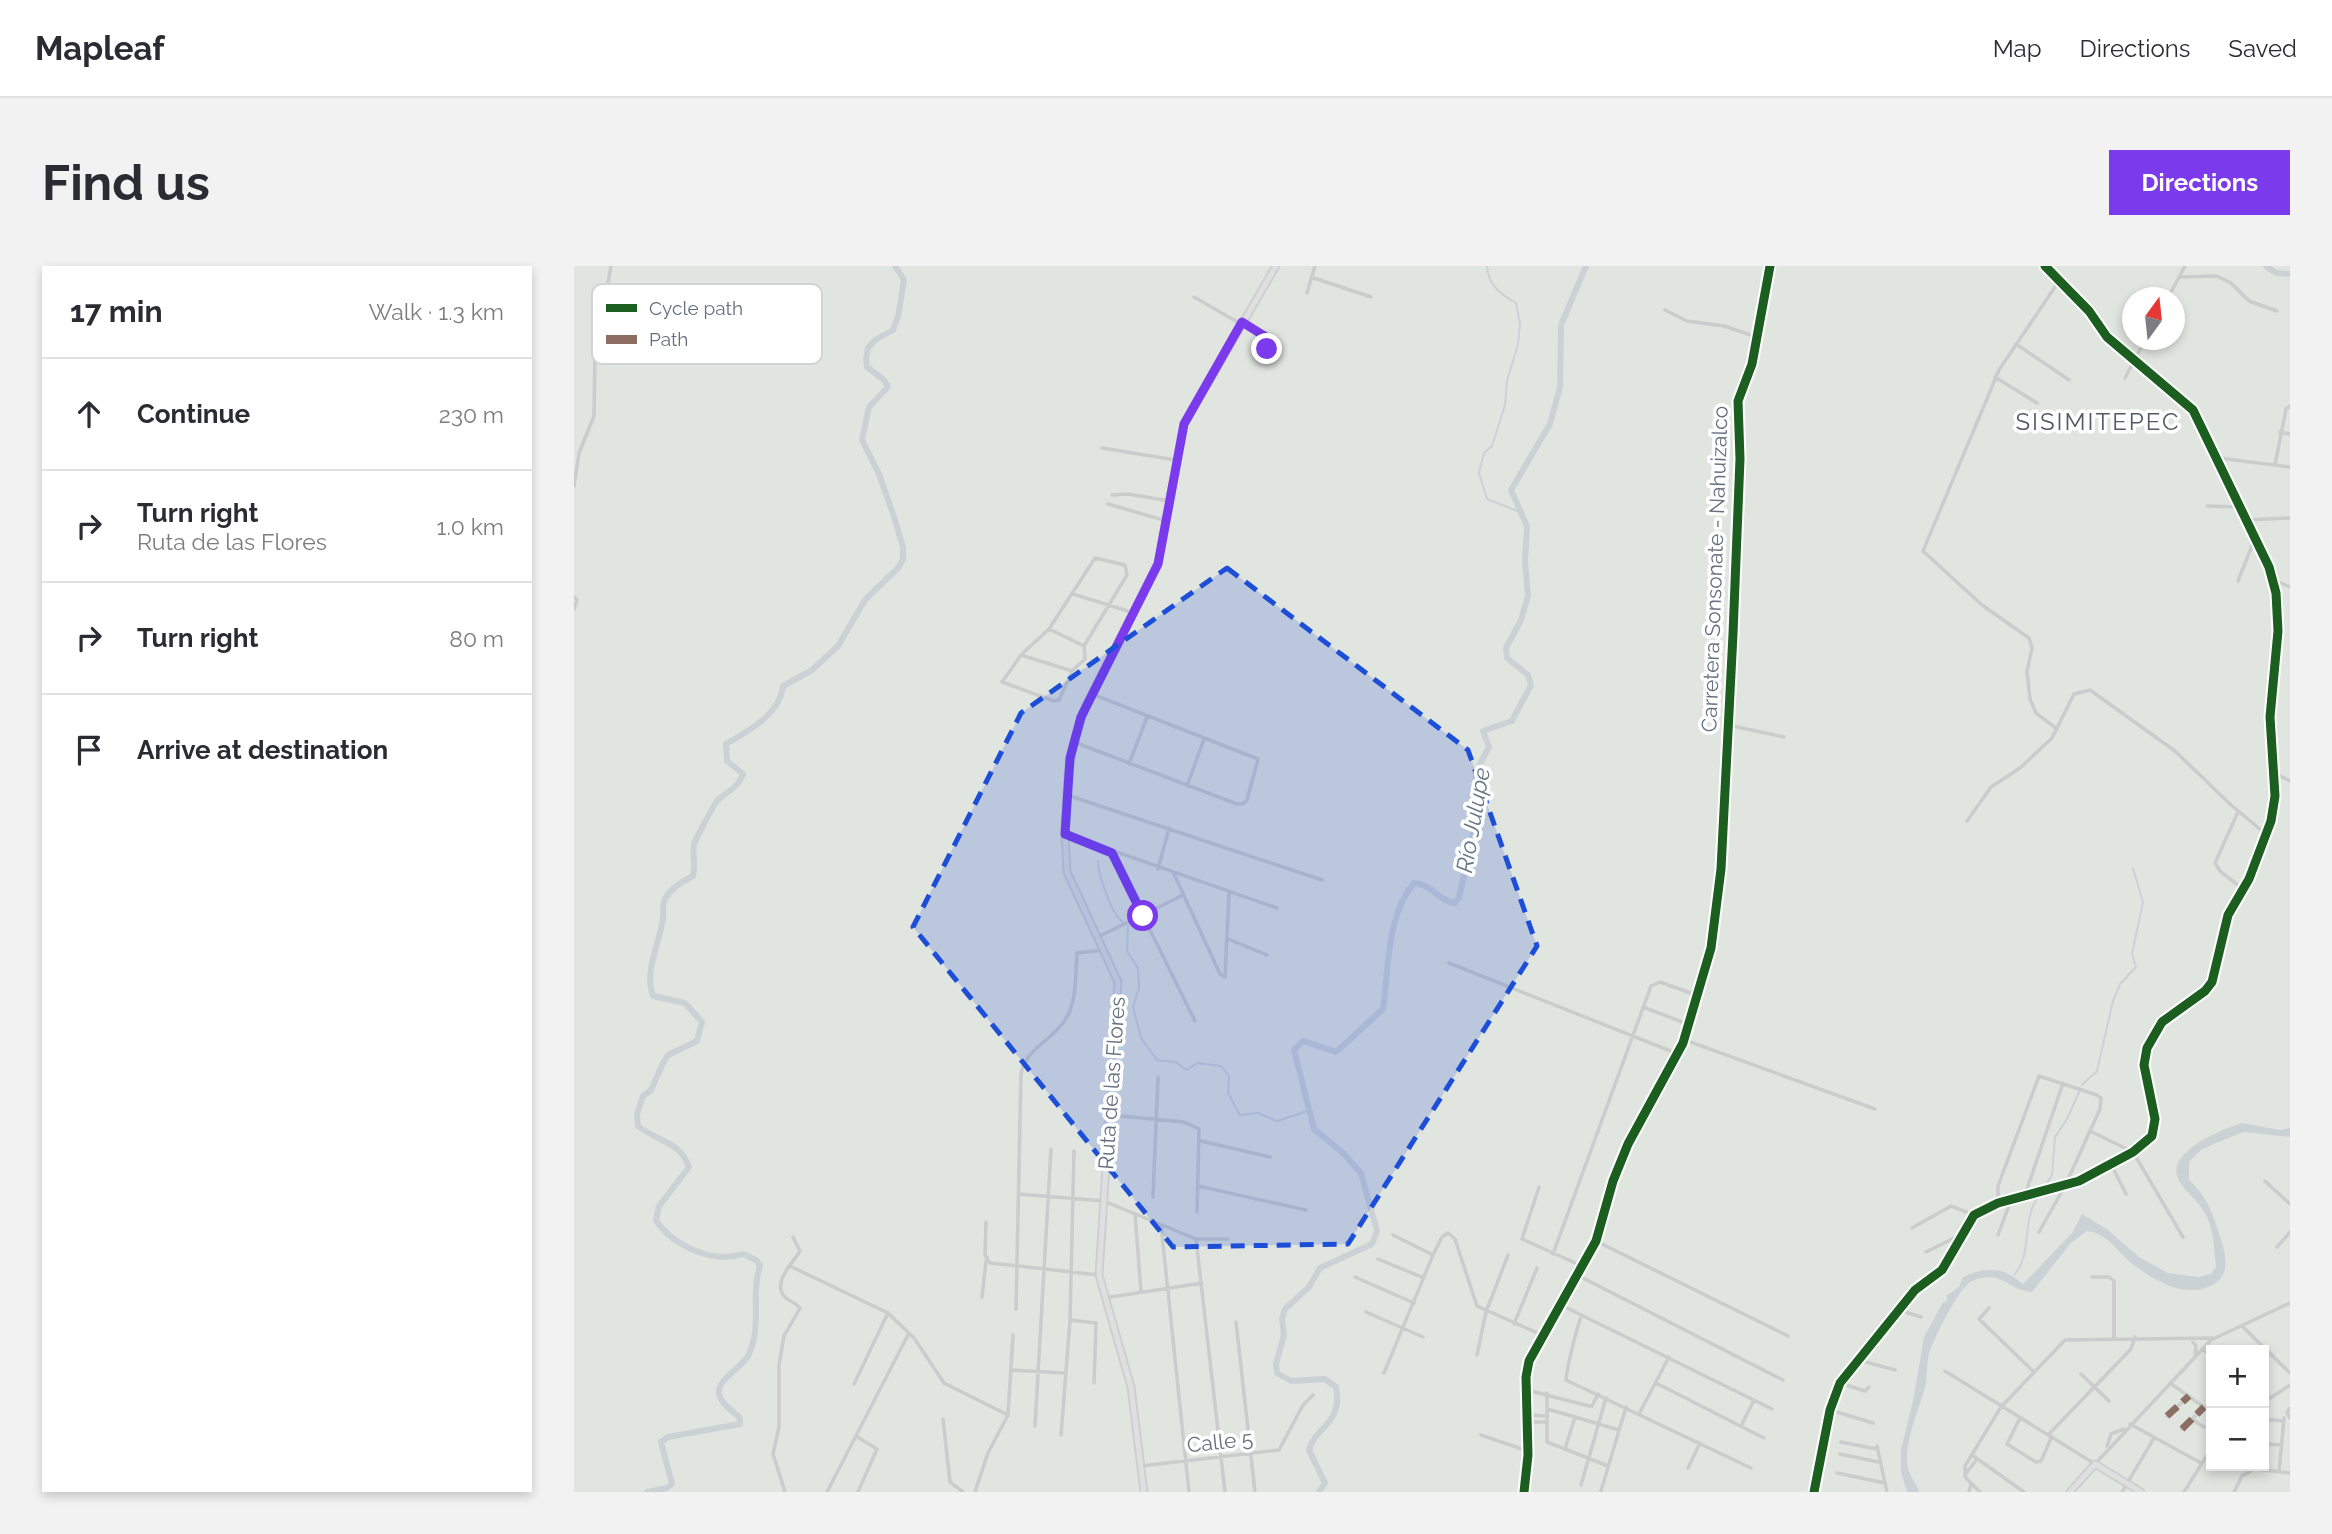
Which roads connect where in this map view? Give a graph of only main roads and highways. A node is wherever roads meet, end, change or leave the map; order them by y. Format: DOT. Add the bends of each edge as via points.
graph roads {
  1 [pos="1276,266"];
  2 [pos="1144,1492"];
  3 [pos="2070,1492"];
  4 [pos="2141,1492"];
  1 -- 2 [label="main road, Ruta de las Flores" via="1189,413 1158,564 1091,694 1074,742 1067,795 1067,872 1118,982 1099,1275 1131,1387"];
  3 -- 4 [label="main road" via="2095,1464"];
}
